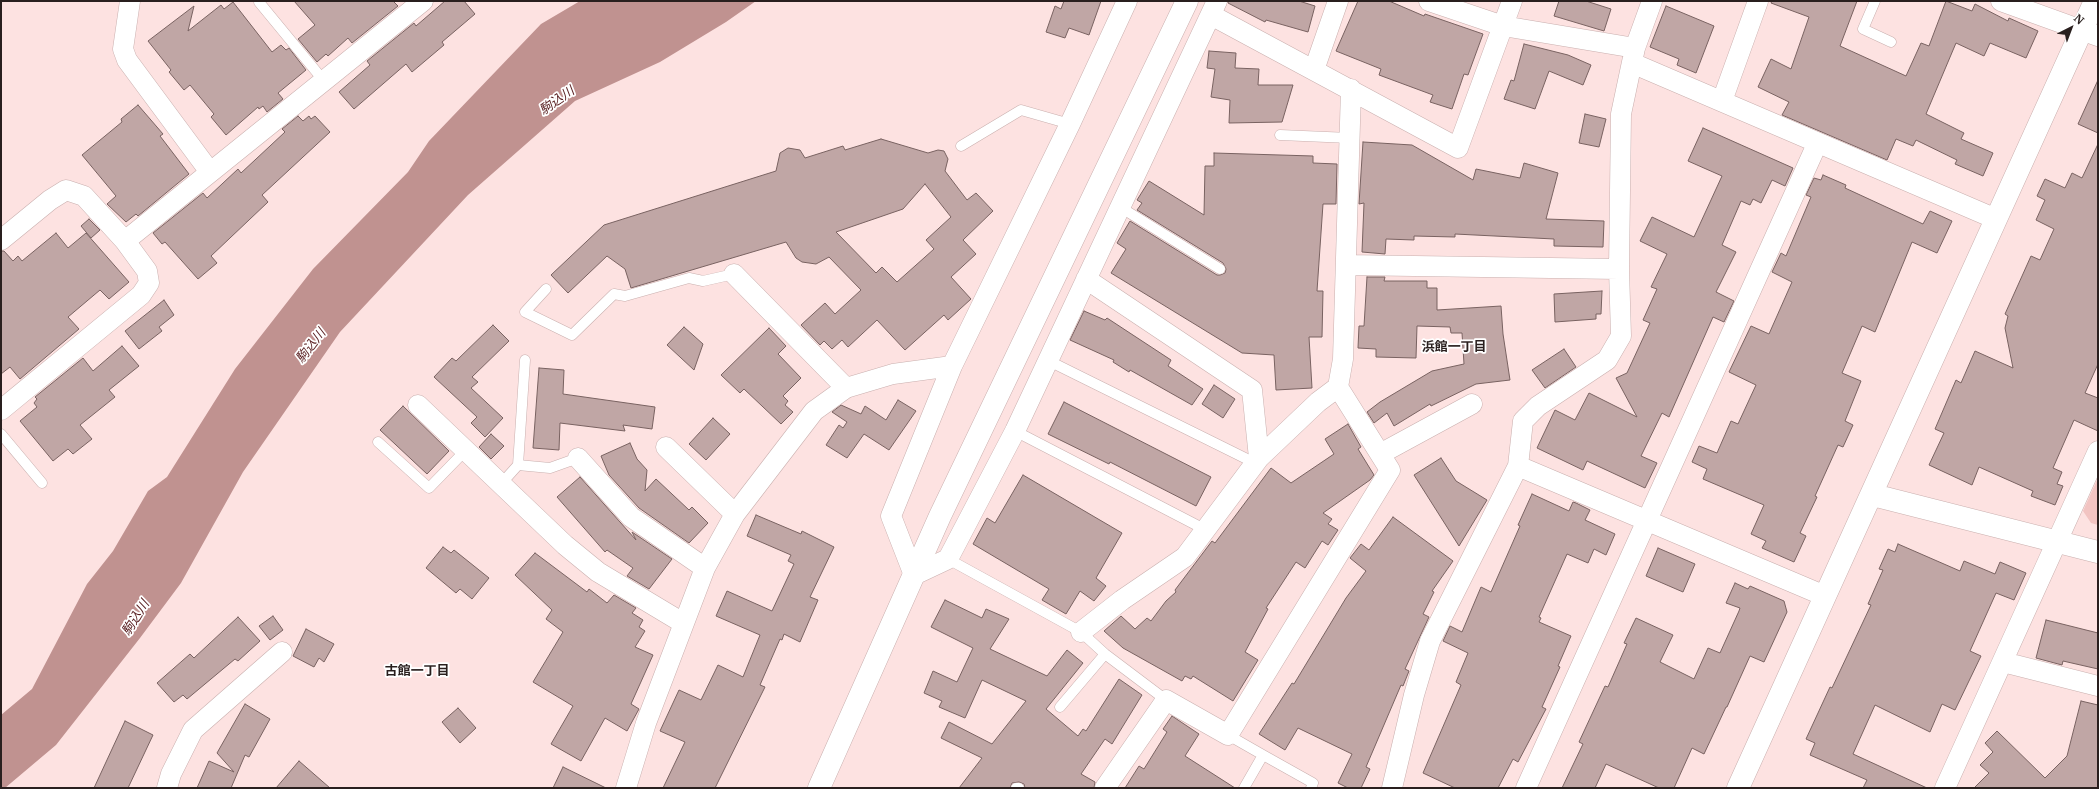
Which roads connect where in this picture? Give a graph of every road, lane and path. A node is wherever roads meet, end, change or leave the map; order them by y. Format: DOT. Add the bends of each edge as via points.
graph roads {
  1 [pos="130,1"];
  2 [pos="423,1"];
  3 [pos="1127,1"];
  4 [pos="1187,1"];
  5 [pos="1338,1"];
  6 [pos="1429,1"];
  7 [pos="1512,1"];
  8 [pos="1652,1"];
  9 [pos="1758,1"];
  10 [pos="1875,1"];
  11 [pos="2001,1"];
  12 [pos="2095,1"];
  13 [pos="259,2"];
  14 [pos="1214,8"];
  15 [pos="1502,26"];
  16 [pos="2090,33"];
  17 [pos="1891,42"];
  18 [pos="1633,55"];
  19 [pos="1314,70"];
  20 [pos="324,81"];
  21 [pos="1351,89"];
  22 [pos="1722,100"];
  23 [pos="1070,124"];
  24 [pos="1280,135"];
  25 [pos="1350,138"];
  26 [pos="1818,144"];
  27 [pos="961,146"];
  28 [pos="210,172"];
  29 [pos="1120,207"];
  30 [pos="1996,219"];
  31 [pos="1,240"];
  32 [pos="125,241"];
  33 [pos="1346,265"];
  34 [pos="1220,269"];
  35 [pos="1619,269"];
  36 [pos="734,274"];
  37 [pos="1086,279"];
  38 [pos="546,289"];
  39 [pos="525,360"];
  40 [pos="1047,360"];
  41 [pos="952,366"];
  42 [pos="1338,387"];
  43 [pos="846,388"];
  44 [pos="1472,404"];
  45 [pos="418,405"];
  46 [pos="1,410"];
  47 [pos="1015,431"];
  48 [pos="1,434"];
  49 [pos="378,442"];
  50 [pos="666,447"];
  51 [pos="465,451"];
  52 [pos="2098,451"];
  53 [pos="1380,454"];
  54 [pos="578,458"];
  55 [pos="1257,460"];
  56 [pos="518,465"];
  57 [pos="1518,466"];
  58 [pos="42,483"];
  59 [pos="501,484"];
  60 [pos="1873,495"];
  61 [pos="735,514"];
  62 [pos="1647,521"];
  63 [pos="1206,530"];
  64 [pos="2057,542"];
  65 [pos="2098,552"];
  66 [pos="948,559"];
  67 [pos="705,568"];
  68 [pos="914,574"];
  69 [pos="1825,596"];
  70 [pos="683,623"];
  71 [pos="1081,632"];
  72 [pos="282,652"];
  73 [pos="1105,654"];
  74 [pos="2002,662"];
  75 [pos="2098,686"];
  76 [pos="1166,700"];
  77 [pos="1060,707"];
  78 [pos="1228,735"];
  79 [pos="1263,755"];
  80 [pos="167,788"];
  81 [pos="626,788"];
  82 [pos="819,788"];
  83 [pos="1016,788"];
  84 [pos="1019,788"];
  85 [pos="1105,788"];
  86 [pos="1244,788"];
  87 [pos="1311,788"];
  88 [pos="1392,788"];
  89 [pos="1526,788"];
  90 [pos="1738,788"];
  91 [pos="1945,788"];
  1 -- 28 [label="street" via="123,40 126,60"];
  2 -- 20 [label="street"];
  3 -- 23 [label="street"];
  4 -- 68 [label="street"];
  5 -- 19 [label="street"];
  6 -- 15 [label="street"];
  7 -- 15 [label="street"];
  8 -- 18 [label="street"];
  9 -- 22 [label="street"];
  10 -- 17 [label="lane" via="1863,29"];
  11 -- 16 [label="street"];
  12 -- 16 [label="street"];
  13 -- 20 [label="lane"];
  14 -- 19 [label="street"];
  14 -- 29 [label="street"];
  15 -- 18 [label="street"];
  15 -- 21 [label="street" via="1458,148"];
  16 -- 30 [label="street"];
  18 -- 22 [label="street"];
  18 -- 35 [label="street" via="1621,114"];
  19 -- 21 [label="street"];
  20 -- 28 [label="street"];
  21 -- 25 [label="street"];
  22 -- 26 [label="street"];
  23 -- 27 [label="lane" via="1021,110"];
  23 -- 41 [label="street"];
  24 -- 25 [label="lane"];
  25 -- 33 [label="street"];
  26 -- 30 [label="street"];
  26 -- 62 [label="street"];
  28 -- 32 [label="street"];
  29 -- 34 [label="lane"];
  29 -- 37 [label="street"];
  30 -- 60 [label="street"];
  31 -- 32 [label="street" via="66,190 84,196"];
  32 -- 46 [label="street" via="147,271 149,284 141,295"];
  33 -- 35 [label="street"];
  33 -- 42 [label="street" via="1343,359"];
  35 -- 57 [label="street" via="1621,336 1607,360 1538,406 1523,421"];
  36 -- 38 [label="lane" via="703,281 689,278 625,296 614,294 572,335 525,312"];
  36 -- 43 [label="street"];
  37 -- 40 [label="street"];
  37 -- 55 [label="street" via="1252,390"];
  39 -- 56 [label="lane"];
  40 -- 47 [label="street"];
  40 -- 55 [label="lane"];
  41 -- 43 [label="street" via="893,374"];
  41 -- 68 [label="street" via="891,516"];
  42 -- 53 [label="street"];
  42 -- 55 [label="street" via="1318,402"];
  43 -- 61 [label="street" via="814,411"];
  44 -- 53 [label="street"];
  45 -- 51 [label="street"];
  47 -- 63 [label="lane"];
  47 -- 66 [label="street"];
  48 -- 58 [label="lane"];
  49 -- 51 [label="lane" via="429,488"];
  50 -- 61 [label="street"];
  51 -- 59 [label="street"];
  52 -- 64 [label="street"];
  53 -- 78 [label="street" via="1390,470"];
  54 -- 56 [label="lane" via="550,468"];
  54 -- 67 [label="street" via="631,517"];
  55 -- 63 [label="street"];
  56 -- 59 [label="lane"];
  57 -- 62 [label="street"];
  57 -- 88 [label="street" via="1430,641"];
  59 -- 70 [label="street" via="565,545 598,572"];
  60 -- 64 [label="street"];
  60 -- 69 [label="street"];
  61 -- 67 [label="street"];
  62 -- 69 [label="street"];
  62 -- 89 [label="street"];
  63 -- 71 [label="street" via="1185,557"];
  64 -- 65 [label="street"];
  64 -- 74 [label="street"];
  66 -- 68 [label="street"];
  66 -- 71 [label="lane"];
  67 -- 70 [label="street"];
  68 -- 82 [label="street"];
  69 -- 90 [label="street"];
  70 -- 81 [label="street" via="646,723"];
  71 -- 73 [label="lane"];
  72 -- 80 [label="street" via="194,730 171,774"];
  73 -- 76 [label="lane"];
  73 -- 77 [label="lane"];
  74 -- 75 [label="street"];
  74 -- 91 [label="street"];
  76 -- 78 [label="street"];
  76 -- 85 [label="street"];
  78 -- 79 [label="lane"];
  79 -- 86 [label="lane"];
  79 -- 87 [label="lane" via="1313,783"];
  83 -- 84 [label="lane"];
}
